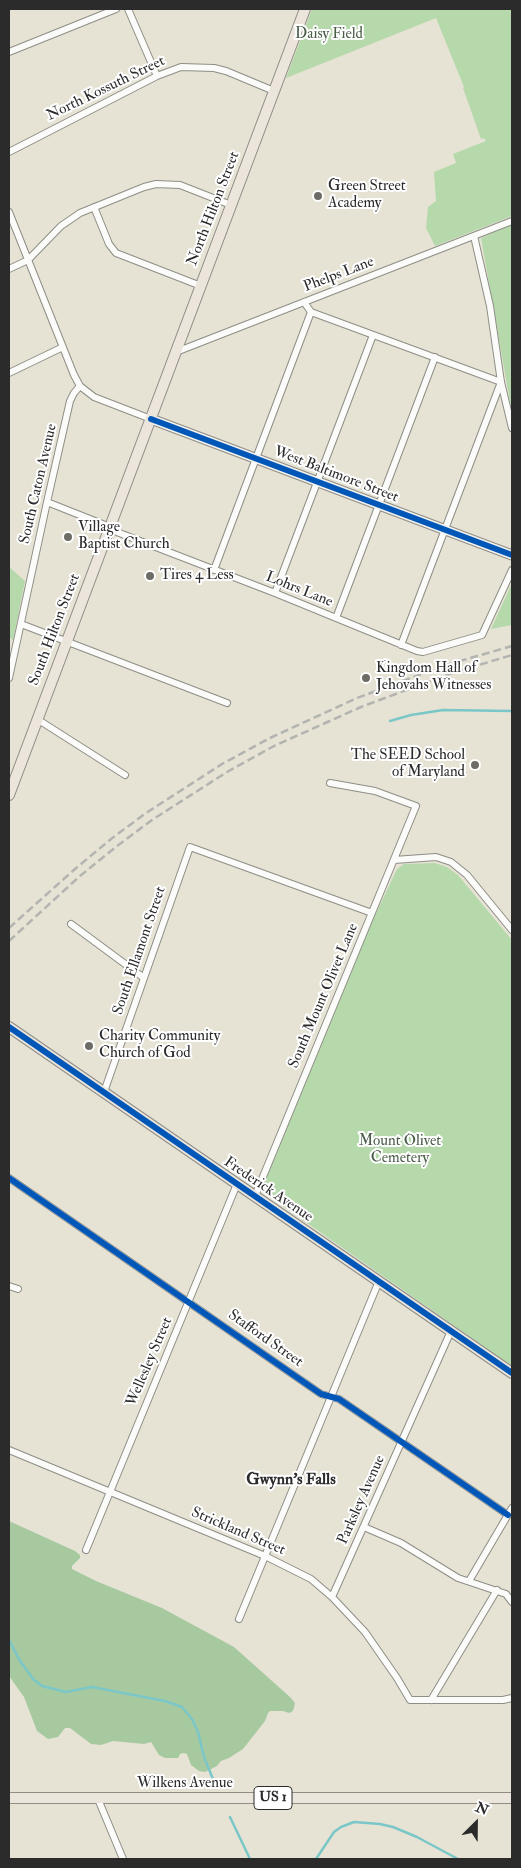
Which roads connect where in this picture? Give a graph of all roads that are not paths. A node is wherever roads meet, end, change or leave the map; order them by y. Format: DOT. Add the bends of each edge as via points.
graph roads {
  1 [pos="116,9"];
  2 [pos="128,9"];
  3 [pos="305,9"];
  4 [pos="9,52"];
  5 [pos="157,76"];
  6 [pos="274,91"];
  7 [pos="9,152"];
  8 [pos="231,205"];
  9 [pos="94,207"];
  10 [pos="9,212"];
  11 [pos="512,221"];
  12 [pos="474,236"];
  13 [pos="28,260"];
  14 [pos="9,269"];
  15 [pos="201,286"];
  16 [pos="304,302"];
  17 [pos="312,312"];
  18 [pos="373,335"];
  19 [pos="63,347"];
  20 [pos="176,352"];
  21 [pos="435,357"];
  22 [pos="9,374"];
  23 [pos="501,382"];
  24 [pos="80,386"];
  25 [pos="151,419"];
  26 [pos="512,428"];
  27 [pos="256,459"];
  28 [pos="317,482"];
  29 [pos="46,502"];
  30 [pos="379,505"];
  31 [pos="110,528"];
  32 [pos="445,530"];
  33 [pos="512,555"];
  34 [pos="214,570"];
  35 [pos="512,570"];
  36 [pos="275,592"];
  37 [pos="336,618"];
  38 [pos="21,624"];
  39 [pos="67,641"];
  40 [pos="401,645"];
  41 [pos="9,678"];
  42 [pos="227,703"];
  43 [pos="38,719"];
  44 [pos="125,775"];
  45 [pos="330,783"];
  46 [pos="9,795"];
  47 [pos="394,860"];
  48 [pos="372,913"];
  49 [pos="71,924"];
  50 [pos="512,930"];
  51 [pos="144,978"];
  52 [pos="9,1027"];
  53 [pos="104,1092"];
  54 [pos="9,1178"];
  55 [pos="238,1184"];
  56 [pos="255,1196"];
  57 [pos="379,1281"];
  58 [pos="9,1286"];
  59 [pos="18,1289"];
  60 [pos="189,1301"];
  61 [pos="451,1331"];
  62 [pos="512,1373"];
  63 [pos="331,1396"];
  64 [pos="402,1441"];
  65 [pos="9,1450"];
  66 [pos="110,1492"];
  67 [pos="512,1508"];
  68 [pos="508,1515"];
  69 [pos="364,1527"];
  70 [pos="86,1550"];
  71 [pos="265,1556"];
  72 [pos="469,1581"];
  73 [pos="497,1590"];
  74 [pos="332,1597"];
  75 [pos="512,1602"];
  76 [pos="239,1619"];
  77 [pos="512,1698"];
  78 [pos="431,1700"];
  79 [pos="9,1798"];
  80 [pos="512,1798"];
  81 [pos="98,1799"];
  82 [pos="123,1859"];
  1 -- 4 [label="street"];
  2 -- 5 [label="street"];
  3 -- 6 [label="main road, North Hilton Street"];
  5 -- 6 [label="street, North Kossuth Street" via="181,67 204,67"];
  5 -- 7 [label="street, North Kossuth Street"];
  6 -- 8 [label="main road, North Hilton Street"];
  8 -- 9 [label="street" via="180,185 156,184"];
  8 -- 15 [label="main road, North Hilton Street"];
  9 -- 13 [label="street" via="61,226"];
  9 -- 15 [label="street" via="116,253"];
  10 -- 13 [label="street"];
  11 -- 12 [label="street, Phelps Lane"];
  12 -- 16 [label="street, Phelps Lane"];
  12 -- 23 [label="street" via="490,306"];
  13 -- 14 [label="street"];
  13 -- 19 [label="street"];
  15 -- 20 [label="main road, North Hilton Street"];
  16 -- 17 [label="street"];
  16 -- 20 [label="street, Phelps Lane"];
  17 -- 18 [label="street"];
  17 -- 27 [label="street"];
  18 -- 21 [label="street"];
  18 -- 28 [label="street"];
  19 -- 22 [label="street"];
  19 -- 24 [label="street"];
  20 -- 25 [label="main road, North Hilton Street"];
  21 -- 23 [label="street"];
  21 -- 30 [label="street"];
  23 -- 26 [label="street"];
  23 -- 32 [label="street"];
  24 -- 25 [label="street, West Baltimore Street" via="94,397"];
  24 -- 29 [label="street, South Caton Avenue" via="70,401"];
  25 -- 27 [label="main road, West Baltimore Street"];
  25 -- 31 [label="main road, South Hilton Street"];
  27 -- 28 [label="main road, West Baltimore Street"];
  27 -- 34 [label="street"];
  28 -- 30 [label="main road, West Baltimore Street"];
  28 -- 36 [label="street"];
  29 -- 31 [label="street, Lohrs Lane"];
  29 -- 38 [label="street, South Caton Avenue"];
  30 -- 32 [label="main road, West Baltimore Street"];
  30 -- 37 [label="street"];
  31 -- 34 [label="street, Lohrs Lane"];
  31 -- 39 [label="main road, South Hilton Street"];
  32 -- 33 [label="main road, West Baltimore Street"];
  32 -- 40 [label="street"];
  34 -- 36 [label="street, Lohrs Lane"];
  35 -- 40 [label="street, Lohrs Lane" via="482,635 427,651"];
  36 -- 37 [label="street, Lohrs Lane"];
  37 -- 40 [label="street, Lohrs Lane"];
  38 -- 39 [label="street"];
  38 -- 41 [label="street, South Caton Avenue"];
  39 -- 42 [label="street"];
  39 -- 43 [label="main road, South Hilton Street"];
  43 -- 44 [label="street"];
  43 -- 46 [label="main road, South Hilton Street"];
  45 -- 47 [label="street, South Mount Olivet Lane" via="375,791 416,806"];
  47 -- 48 [label="street, South Mount Olivet Lane"];
  47 -- 50 [label="street" via="436,857 451,862 467,876"];
  48 -- 51 [label="street, South Ellamont Street" via="190,847"];
  48 -- 56 [label="street, South Mount Olivet Lane"];
  49 -- 51 [label="street"];
  51 -- 53 [label="street, South Ellamont Street"];
  52 -- 53 [label="main road, Frederick Avenue"];
  53 -- 55 [label="main road, Frederick Avenue"];
  54 -- 60 [label="street, Stafford Street"];
  55 -- 56 [label="main road, Frederick Avenue"];
  55 -- 60 [label="street, Wellesley Street"];
  56 -- 57 [label="main road, Frederick Avenue"];
  57 -- 61 [label="main road, Frederick Avenue"];
  57 -- 63 [label="street"];
  58 -- 59 [label="street"];
  60 -- 63 [label="street, Stafford Street" via="321,1394"];
  60 -- 66 [label="street, Wellesley Street"];
  61 -- 62 [label="main road, Frederick Avenue"];
  61 -- 64 [label="street, Parksley Avenue"];
  63 -- 64 [label="street, Stafford Street" via="339,1398"];
  63 -- 71 [label="street"];
  64 -- 68 [label="street, Stafford Street"];
  64 -- 69 [label="street, Parksley Avenue"];
  65 -- 66 [label="street, Strickland Street"];
  66 -- 70 [label="street, Wellesley Street"];
  66 -- 71 [label="street, Strickland Street"];
  67 -- 68 [label="street"];
  68 -- 72 [label="street"];
  69 -- 72 [label="street" via="401,1543 450,1574"];
  69 -- 74 [label="street, Parksley Avenue"];
  71 -- 74 [label="street, Strickland Street" via="311,1579"];
  71 -- 76 [label="street"];
  72 -- 73 [label="street"];
  73 -- 75 [label="street"];
  73 -- 78 [label="street"];
  74 -- 78 [label="street, Strickland Street" via="377,1648 410,1700"];
  77 -- 78 [label="street"];
  79 -- 81 [label="main road, Wilkens Avenue / US 1"];
  80 -- 81 [label="main road, Wilkens Avenue / US 1"];
  81 -- 82 [label="street"];
}
